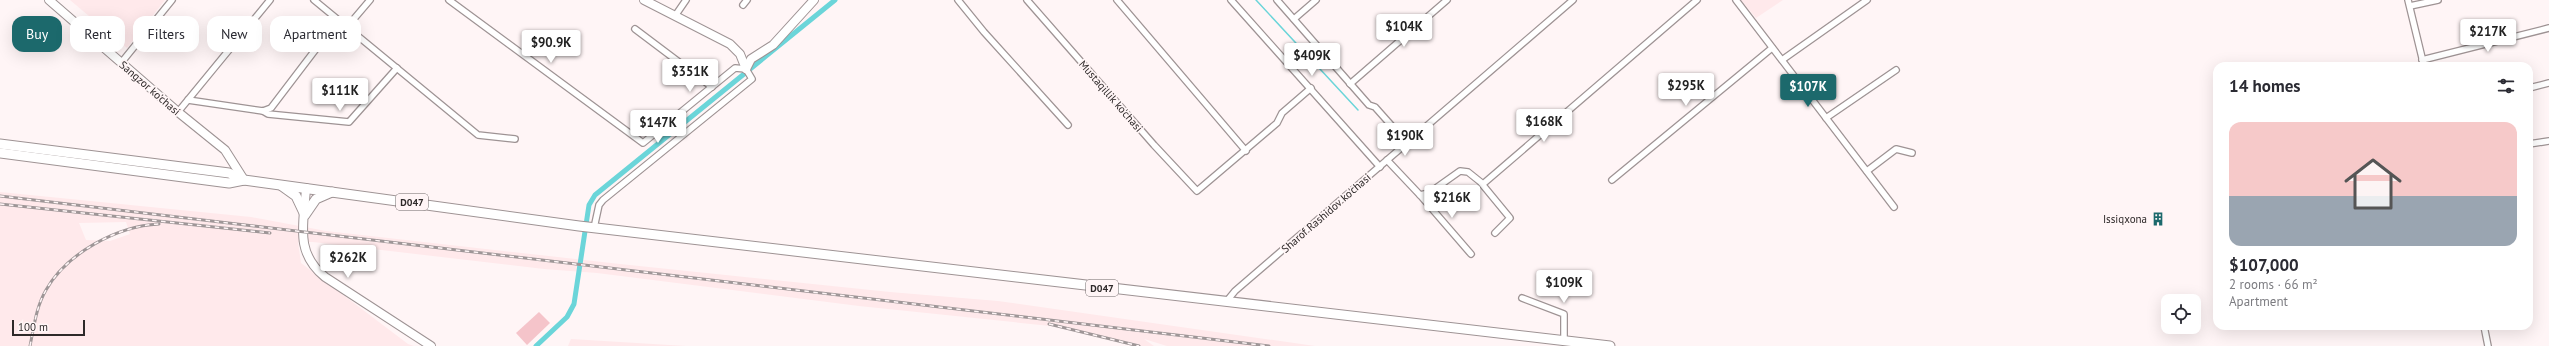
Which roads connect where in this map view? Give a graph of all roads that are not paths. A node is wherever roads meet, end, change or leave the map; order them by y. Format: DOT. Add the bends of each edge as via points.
graph roads {
  1 [pos="49,0"];
  2 [pos="172,0"];
  3 [pos="270,0"];
  4 [pos="314,0"];
  5 [pos="370,0"];
  6 [pos="449,0"];
  7 [pos="644,0"];
  8 [pos="686,0"];
  9 [pos="814,0"];
  10 [pos="958,0"];
  11 [pos="1027,0"];
  12 [pos="1117,0"];
  13 [pos="1231,0"];
  14 [pos="1277,0"];
  15 [pos="1316,0"];
  16 [pos="1447,0"];
  17 [pos="1572,0"];
  18 [pos="1697,0"];
  19 [pos="1736,0"];
  20 [pos="1867,0"];
  21 [pos="2408,0"];
  22 [pos="2438,0"];
  23 [pos="2410,6"];
  24 [pos="333,16"];
  25 [pos="356,16"];
  26 [pos="675,16"];
  27 [pos="1294,19"];
  28 [pos="2549,28"];
  29 [pos="635,29"];
  30 [pos="361,38"];
  31 [pos="1772,48"];
  32 [pos="314,52"];
  33 [pos="1782,60"];
  34 [pos="2423,62"];
  35 [pos="2427,62"];
  36 [pos="121,63"];
  37 [pos="397,68"];
  38 [pos="746,69"];
  39 [pos="1896,70"];
  40 [pos="1350,84"];
  41 [pos="2549,84"];
  42 [pos="712,87"];
  43 [pos="2533,87"];
  44 [pos="1310,88"];
  45 [pos="188,100"];
  46 [pos="263,111"];
  47 [pos="178,112"];
  48 [pos="1826,118"];
  49 [pos="1068,125"];
  50 [pos="515,139"];
  51 [pos="2549,140"];
  52 [pos="1407,143"];
  53 [pos="2533,143"];
  54 [pos="0,144"];
  55 [pos="1246,151"];
  56 [pos="0,153"];
  57 [pos="1912,153"];
  58 [pos="1387,160"];
  59 [pos="1380,166"];
  60 [pos="1867,171"];
  61 [pos="244,180"];
  62 [pos="1612,180"];
  63 [pos="277,184"];
  64 [pos="1482,184"];
  65 [pos="306,188"];
  66 [pos="333,191"];
  67 [pos="1420,195"];
  68 [pos="1894,207"];
  69 [pos="305,215"];
  70 [pos="594,228"];
  71 [pos="1495,233"];
  72 [pos="1471,254"];
  73 [pos="1522,298"];
  74 [pos="1226,302"];
  75 [pos="2485,330"];
  76 [pos="1564,341"];
  77 [pos="431,346"];
  78 [pos="1610,346"];
  79 [pos="2488,346"];
  1 -- 36 [label="street, Sangzor ko'chasi"];
  2 -- 36 [label="street"];
  3 -- 45 [label="street"];
  4 -- 24 [label="street"];
  5 -- 25 [label="street"];
  6 -- 42 [label="street" via="643,143"];
  7 -- 26 [label="street"];
  8 -- 26 [label="street"];
  9 -- 38 [label="street" via="773,45 751,59"];
  10 -- 49 [label="street"];
  11 -- 55 [label="street, Mustaqillik ko'chasi" via="1197,191"];
  12 -- 55 [label="street"];
  13 -- 44 [label="street"];
  14 -- 27 [label="street"];
  15 -- 27 [label="street"];
  16 -- 40 [label="street"];
  17 -- 52 [label="street, Sharof Rashidov ko'chasi"];
  18 -- 64 [label="street"];
  19 -- 31 [label="street"];
  20 -- 33 [label="street"];
  21 -- 23 [label="street"];
  22 -- 23 [label="street"];
  23 -- 34 [label="street"];
  26 -- 38 [label="street" via="730,44 740,54"];
  27 -- 40 [label="street"];
  28 -- 35 [label="street"];
  29 -- 42 [label="street"];
  30 -- 37 [label="street"];
  31 -- 33 [label="street"];
  31 -- 62 [label="street"];
  32 -- 46 [label="street" via="271,108"];
  33 -- 48 [label="street"];
  36 -- 47 [label="street, Sangzor ko'chasi"];
  37 -- 46 [label="street" via="349,122 268,114"];
  37 -- 50 [label="street" via="478,135"];
  38 -- 42 [label="street" via="735,68"];
  38 -- 70 [label="street" via="752,79 603,200 599,205"];
  39 -- 48 [label="street"];
  40 -- 52 [label="street"];
  41 -- 43 [label="street"];
  44 -- 55 [label="street"];
  44 -- 59 [label="street"];
  45 -- 46 [label="street"];
  45 -- 47 [label="street"];
  47 -- 61 [label="street, Sangzor ko'chasi" via="225,150"];
  48 -- 60 [label="street"];
  51 -- 53 [label="street"];
  52 -- 58 [label="street, Sharof Rashidov ko'chasi"];
  54 -- 61 [label="main road, D047" via="229,173"];
  56 -- 61 [label="main road, D047" via="229,183"];
  57 -- 60 [label="street" via="1896,149"];
  58 -- 59 [label="street, Sharof Rashidov ko'chasi"];
  58 -- 67 [label="street"];
  59 -- 74 [label="street, Sharof Rashidov ko'chasi" via="1235,291"];
  60 -- 68 [label="street"];
  61 -- 63 [label="main road, D047"];
  63 -- 65 [label="main road, D047"];
  63 -- 69 [label="main road" via="296,196"];
  64 -- 67 [label="street" via="1468,172 1460,171 1429,193"];
  64 -- 71 [label="street" via="1510,218"];
  65 -- 66 [label="main road, D047"];
  65 -- 69 [label="street"];
  66 -- 69 [label="main road" via="316,199"];
  66 -- 70 [label="main road, D047"];
  67 -- 72 [label="street"];
  69 -- 77 [label="street" via="304,250 316,269"];
  70 -- 74 [label="main road, D047"];
  73 -- 76 [label="street" via="1564,314"];
  74 -- 76 [label="main road, D047"];
  75 -- 79 [label="street"];
  76 -- 78 [label="main road, D047"];
}
